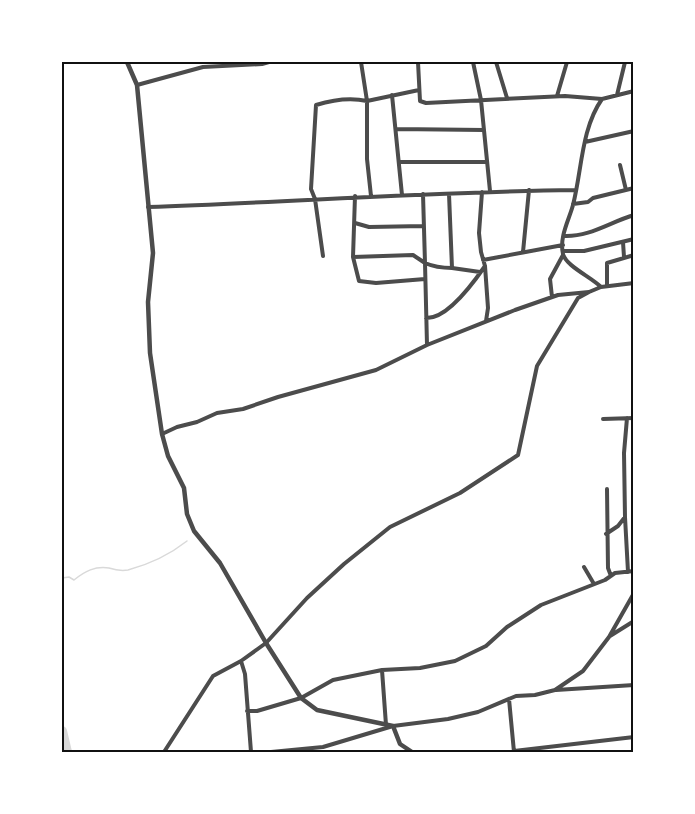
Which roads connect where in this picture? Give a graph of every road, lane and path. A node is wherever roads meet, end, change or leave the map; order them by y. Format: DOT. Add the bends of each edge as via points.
graph roads {
  1 [pos="127,62"];
  2 [pos="269,62"];
  3 [pos="361,62"];
  4 [pos="418,62"];
  5 [pos="472,62"];
  6 [pos="496,62"];
  7 [pos="567,62"];
  8 [pos="625,62"];
  9 [pos="250,63"];
  10 [pos="137,85"];
  11 [pos="419,90"];
  12 [pos="633,91"];
  13 [pos="392,95"];
  14 [pos="617,95"];
  15 [pos="557,96"];
  16 [pos="507,98"];
  17 [pos="602,99"];
  18 [pos="481,100"];
  19 [pos="367,101"];
  20 [pos="396,129"];
  21 [pos="484,130"];
  22 [pos="633,131"];
  23 [pos="585,142"];
  24 [pos="399,162"];
  25 [pos="487,162"];
  26 [pos="620,165"];
  27 [pos="633,188"];
  28 [pos="529,190"];
  29 [pos="575,190"];
  30 [pos="490,191"];
  31 [pos="626,191"];
  32 [pos="482,192"];
  33 [pos="423,194"];
  34 [pos="448,194"];
  35 [pos="402,195"];
  36 [pos="355,196"];
  37 [pos="371,196"];
  38 [pos="315,199"];
  39 [pos="573,204"];
  40 [pos="148,207"];
  41 [pos="633,215"];
  42 [pos="355,223"];
  43 [pos="424,226"];
  44 [pos="564,236"];
  45 [pos="633,239"];
  46 [pos="624,242"];
  47 [pos="563,245"];
  48 [pos="523,252"];
  49 [pos="563,253"];
  50 [pos="633,255"];
  51 [pos="323,256"];
  52 [pos="353,257"];
  53 [pos="624,257"];
  54 [pos="483,261"];
  55 [pos="425,263"];
  56 [pos="485,266"];
  57 [pos="452,268"];
  58 [pos="480,272"];
  59 [pos="425,279"];
  60 [pos="633,283"];
  61 [pos="607,286"];
  62 [pos="601,287"];
  63 [pos="589,292"];
  64 [pos="552,297"];
  65 [pos="426,318"];
  66 [pos="486,321"];
  67 [pos="427,345"];
  68 [pos="627,418"];
  69 [pos="633,418"];
  70 [pos="603,419"];
  71 [pos="162,434"];
  72 [pos="607,489"];
  73 [pos="625,517"];
  74 [pos="606,534"];
  75 [pos="584,567"];
  76 [pos="633,571"];
  77 [pos="627,572"];
  78 [pos="611,576"];
  79 [pos="594,584"];
  80 [pos="633,593"];
  81 [pos="633,621"];
  82 [pos="609,637"];
  83 [pos="266,643"];
  84 [pos="241,661"];
  85 [pos="382,670"];
  86 [pos="633,685"];
  87 [pos="555,690"];
  88 [pos="301,698"];
  89 [pos="509,699"];
  90 [pos="247,711"];
  91 [pos="386,725"];
  92 [pos="393,726"];
  93 [pos="633,737"];
  94 [pos="298,751"];
  95 [pos="514,752"];
  96 [pos="164,753"];
  97 [pos="252,753"];
  98 [pos="271,753"];
  99 [pos="412,753"];
  1 -- 10 [label="street"];
  2 -- 9 [label="street"];
  3 -- 19 [label="street"];
  4 -- 11 [label="street"];
  5 -- 18 [label="street"];
  6 -- 16 [label="street"];
  7 -- 15 [label="street"];
  8 -- 14 [label="street"];
  9 -- 10 [label="street" via="203,67"];
  10 -- 40 [label="street"];
  11 -- 13 [label="street"];
  11 -- 18 [label="street" via="420,101 426,104"];
  12 -- 14 [label="street"];
  13 -- 19 [label="street"];
  13 -- 20 [label="street"];
  14 -- 17 [label="street"];
  15 -- 16 [label="street"];
  15 -- 17 [label="street"];
  16 -- 18 [label="street"];
  17 -- 23 [label="street" via="594,111"];
  18 -- 21 [label="street"];
  19 -- 37 [label="street"];
  19 -- 38 [label="street" via="338,100 316,105 311,189"];
  20 -- 21 [label="street"];
  20 -- 24 [label="street"];
  21 -- 25 [label="street"];
  22 -- 23 [label="street"];
  23 -- 29 [label="street"];
  24 -- 25 [label="street"];
  24 -- 35 [label="street"];
  25 -- 30 [label="street"];
  26 -- 31 [label="street"];
  27 -- 31 [label="street"];
  28 -- 29 [label="street"];
  28 -- 30 [label="street"];
  28 -- 48 [label="street"];
  29 -- 39 [label="street"];
  30 -- 32 [label="street"];
  31 -- 39 [label="street"];
  32 -- 34 [label="street"];
  32 -- 54 [label="street" via="479,233"];
  33 -- 34 [label="street"];
  33 -- 35 [label="street"];
  33 -- 43 [label="street"];
  34 -- 57 [label="street"];
  35 -- 37 [label="street"];
  36 -- 37 [label="street"];
  36 -- 38 [label="street"];
  36 -- 42 [label="street"];
  38 -- 40 [label="street"];
  38 -- 51 [label="street"];
  39 -- 44 [label="street"];
  40 -- 71 [label="street" via="153,253 148,302 150,353"];
  41 -- 44 [label="street" via="606,228"];
  42 -- 43 [label="street"];
  42 -- 52 [label="street"];
  43 -- 55 [label="street"];
  44 -- 47 [label="street"];
  45 -- 46 [label="street"];
  46 -- 49 [label="street"];
  46 -- 53 [label="street"];
  47 -- 48 [label="street"];
  47 -- 49 [label="street"];
  48 -- 54 [label="street"];
  49 -- 62 [label="street" via="568,263"];
  49 -- 64 [label="street" via="550,279"];
  50 -- 53 [label="street"];
  52 -- 55 [label="street" via="413,255"];
  52 -- 59 [label="street" via="359,281"];
  53 -- 61 [label="street" via="607,263"];
  54 -- 56 [label="street"];
  55 -- 57 [label="street"];
  55 -- 59 [label="street"];
  56 -- 58 [label="street"];
  56 -- 66 [label="street" via="489,308"];
  57 -- 58 [label="street"];
  58 -- 65 [label="street" via="461,297 433,319"];
  59 -- 65 [label="street"];
  60 -- 61 [label="street"];
  61 -- 62 [label="street"];
  62 -- 63 [label="street"];
  63 -- 64 [label="street"];
  63 -- 83 [label="street" via="578,298 537,366 518,455 460,493 390,527 307,598"];
  64 -- 66 [label="street"];
  65 -- 67 [label="street"];
  66 -- 67 [label="street"];
  67 -- 71 [label="street" via="376,370 217,413"];
  68 -- 69 [label="street"];
  68 -- 70 [label="street"];
  68 -- 73 [label="street"];
  71 -- 83 [label="street" via="184,488 194,531 220,563"];
  72 -- 74 [label="street"];
  73 -- 74 [label="street"];
  73 -- 77 [label="street"];
  74 -- 78 [label="street"];
  75 -- 79 [label="street"];
  76 -- 77 [label="street"];
  77 -- 78 [label="street"];
  78 -- 79 [label="street"];
  79 -- 85 [label="street" via="541,605 486,646 455,661"];
  80 -- 82 [label="street"];
  81 -- 82 [label="street"];
  82 -- 87 [label="street" via="583,671"];
  83 -- 84 [label="street"];
  83 -- 88 [label="street"];
  84 -- 90 [label="street"];
  84 -- 96 [label="street" via="213,676"];
  85 -- 88 [label="street" via="333,681"];
  85 -- 91 [label="street"];
  86 -- 87 [label="street"];
  87 -- 89 [label="street"];
  88 -- 90 [label="street"];
  88 -- 91 [label="street" via="317,710"];
  89 -- 92 [label="street" via="468,715"];
  89 -- 95 [label="street"];
  90 -- 97 [label="street"];
  91 -- 92 [label="street"];
  92 -- 94 [label="street"];
  92 -- 99 [label="street" via="400,744"];
  93 -- 95 [label="street"];
  94 -- 98 [label="street"];
}
